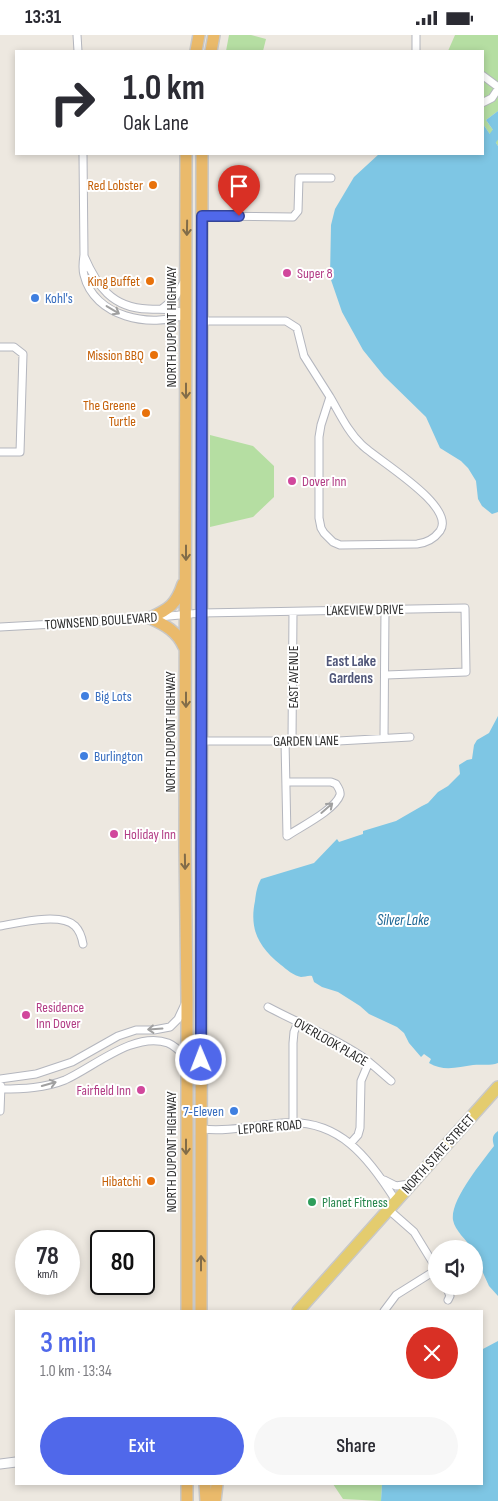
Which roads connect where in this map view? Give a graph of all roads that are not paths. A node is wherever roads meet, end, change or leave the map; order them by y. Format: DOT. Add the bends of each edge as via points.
graph roads {
  1 [pos="77,35"];
  2 [pos="200,35"];
  3 [pos="214,35"];
  4 [pos="416,35"];
  5 [pos="78,50"];
  6 [pos="196,50"];
  7 [pos="211,50"];
  8 [pos="416,50"];
  9 [pos="484,77"];
  10 [pos="498,88"];
  11 [pos="484,102"];
  12 [pos="83,155"];
  13 [pos="202,155"];
  14 [pos="186,159"];
  15 [pos="331,178"];
  16 [pos="202,216"];
  17 [pos="84,255"];
  18 [pos="186,278"];
  19 [pos="162,309"];
  20 [pos="186,314"];
  21 [pos="202,321"];
  22 [pos="202,339"];
  23 [pos="0,347"];
  24 [pos="330,397"];
  25 [pos="0,452"];
  26 [pos="186,578"];
  27 [pos="385,610"];
  28 [pos="293,612"];
  29 [pos="201,613"];
  30 [pos="186,615"];
  31 [pos="150,618"];
  32 [pos="0,627"];
  33 [pos="186,651"];
  34 [pos="386,675"];
  35 [pos="410,737"];
  36 [pos="384,738"];
  37 [pos="201,741"];
  38 [pos="288,741"];
  39 [pos="286,781"];
  40 [pos="0,925"];
  41 [pos="84,944"];
  42 [pos="186,961"];
  43 [pos="187,999"];
  44 [pos="200,1001"];
  45 [pos="268,1007"];
  46 [pos="298,1022"];
  47 [pos="186,1057"];
  48 [pos="78,1059"];
  49 [pos="369,1062"];
  50 [pos="84,1069"];
  51 [pos="0,1079"];
  52 [pos="390,1081"];
  53 [pos="498,1087"];
  54 [pos="1,1089"];
  55 [pos="187,1099"];
  56 [pos="0,1111"];
  57 [pos="293,1123"];
  58 [pos="202,1129"];
  59 [pos="350,1144"];
  60 [pos="383,1180"];
  61 [pos="412,1183"];
  62 [pos="393,1205"];
  63 [pos="428,1256"];
  64 [pos="428,1274"];
  65 [pos="450,1295"];
  66 [pos="448,1300"];
  67 [pos="187,1310"];
  68 [pos="201,1310"];
  69 [pos="299,1310"];
  70 [pos="385,1310"];
  71 [pos="15,1461"];
  72 [pos="0,1464"];
  73 [pos="187,1485"];
  74 [pos="205,1485"];
  75 [pos="217,1485"];
  76 [pos="187,1501"];
  77 [pos="206,1501"];
  78 [pos="216,1501"];
  1 -- 5 [label="street"];
  2 -- 6 [label="highway"];
  3 -- 7 [label="highway"];
  4 -- 8 [label="street"];
  9 -- 10 [label="street"];
  10 -- 11 [label="street" via="492,98"];
  12 -- 17 [label="street"];
  13 -- 16 [label="highway"];
  14 -- 16 [label="highway" via="195,167 196,208"];
  14 -- 18 [label="highway, NORTH DUPONT HIGHWAY, one-way"];
  15 -- 16 [label="street" via="299,178 298,211 293,217"];
  16 -- 21 [label="highway"];
  17 -- 19 [label="street" via="97,282 112,297 136,308"];
  17 -- 20 [label="street, one-way" via="83,273 88,285 100,301 113,310 143,319 174,319"];
  18 -- 19 [label="street" via="174,299"];
  18 -- 20 [label="highway, NORTH DUPONT HIGHWAY"];
  18 -- 21 [label="highway" via="194,310"];
  19 -- 20 [label="street"];
  20 -- 22 [label="highway" via="195,322"];
  20 -- 26 [label="highway, NORTH DUPONT HIGHWAY, one-way"];
  21 -- 22 [label="highway"];
  21 -- 24 [label="street" via="286,321 292,324 299,331 308,363"];
  22 -- 29 [label="highway"];
  23 -- 25 [label="street" via="14,347 23,353 20,452"];
  24 -- 24 [label="street" via="361,444 413,484 438,511 442,525 433,538 417,544 346,545 334,542 321,529 318,445 320,425"];
  26 -- 30 [label="highway, NORTH DUPONT HIGHWAY"];
  26 -- 31 [label="highway" via="172,606"];
  27 -- 28 [label="street, LAKEVIEW DRIVE"];
  27 -- 34 [label="street"];
  27 -- 34 [label="street, LAKEVIEW DRIVE" via="466,608 466,673"];
  28 -- 29 [label="street, LAKEVIEW DRIVE"];
  28 -- 38 [label="street, EAST AVENUE"];
  29 -- 30 [label="street, TOWNSEND BOULEVARD"];
  29 -- 37 [label="highway"];
  30 -- 31 [label="street, TOWNSEND BOULEVARD"];
  30 -- 33 [label="highway, NORTH DUPONT HIGHWAY"];
  31 -- 32 [label="street, TOWNSEND BOULEVARD"];
  31 -- 33 [label="highway" via="172,629"];
  33 -- 42 [label="highway, NORTH DUPONT HIGHWAY, one-way"];
  34 -- 36 [label="street"];
  35 -- 36 [label="street, GARDEN LANE"];
  36 -- 38 [label="street, GARDEN LANE"];
  37 -- 38 [label="street, GARDEN LANE"];
  37 -- 44 [label="highway"];
  38 -- 39 [label="street, EAST AVENUE"];
  39 -- 39 [label="street, EAST AVENUE, one-way" via="287,836 328,809 340,792 331,782"];
  40 -- 41 [label="street" via="60,920 74,926"];
  42 -- 43 [label="highway, NORTH DUPONT HIGHWAY"];
  42 -- 44 [label="highway" via="194,963 196,968 196,991"];
  43 -- 47 [label="highway, NORTH DUPONT HIGHWAY"];
  43 -- 48 [label="street, one-way" via="178,1019 170,1027 136,1030 118,1036"];
  44 -- 58 [label="highway"];
  45 -- 46 [label="street, OVERLOOK PLACE"];
  46 -- 49 [label="street, OVERLOOK PLACE"];
  46 -- 57 [label="street" via="293,1043"];
  47 -- 50 [label="street" via="168,1043 150,1041 127,1046"];
  47 -- 55 [label="highway, NORTH DUPONT HIGHWAY"];
  48 -- 50 [label="street"];
  48 -- 51 [label="street" via="36,1074"];
  49 -- 52 [label="street, OVERLOOK PLACE"];
  49 -- 59 [label="street" via="361,1081 360,1128"];
  54 -- 50 [label="street, one-way" via="38,1087 64,1080"];
  51 -- 54 [label="street"];
  53 -- 61 [label="main road, NORTH STATE STREET"];
  54 -- 56 [label="street"];
  55 -- 58 [label="highway" via="194,1123"];
  55 -- 67 [label="highway, NORTH DUPONT HIGHWAY, one-way"];
  57 -- 58 [label="street, LEPORE ROAD" via="230,1130"];
  57 -- 59 [label="street, LEPORE ROAD" via="322,1127"];
  68 -- 58 [label="highway, one-way"];
  59 -- 60 [label="street, LEPORE ROAD"];
  60 -- 61 [label="street" via="396,1186"];
  60 -- 62 [label="street, LEPORE ROAD"];
  61 -- 62 [label="main road, NORTH STATE STREET"];
  62 -- 63 [label="street, LEPORE ROAD"];
  62 -- 69 [label="main road, NORTH STATE STREET"];
  64 -- 70 [label="street" via="400,1292"];
  65 -- 66 [label="street"];
  71 -- 72 [label="street"];
  73 -- 76 [label="highway"];
  74 -- 77 [label="highway"];
  75 -- 78 [label="highway"];
}
